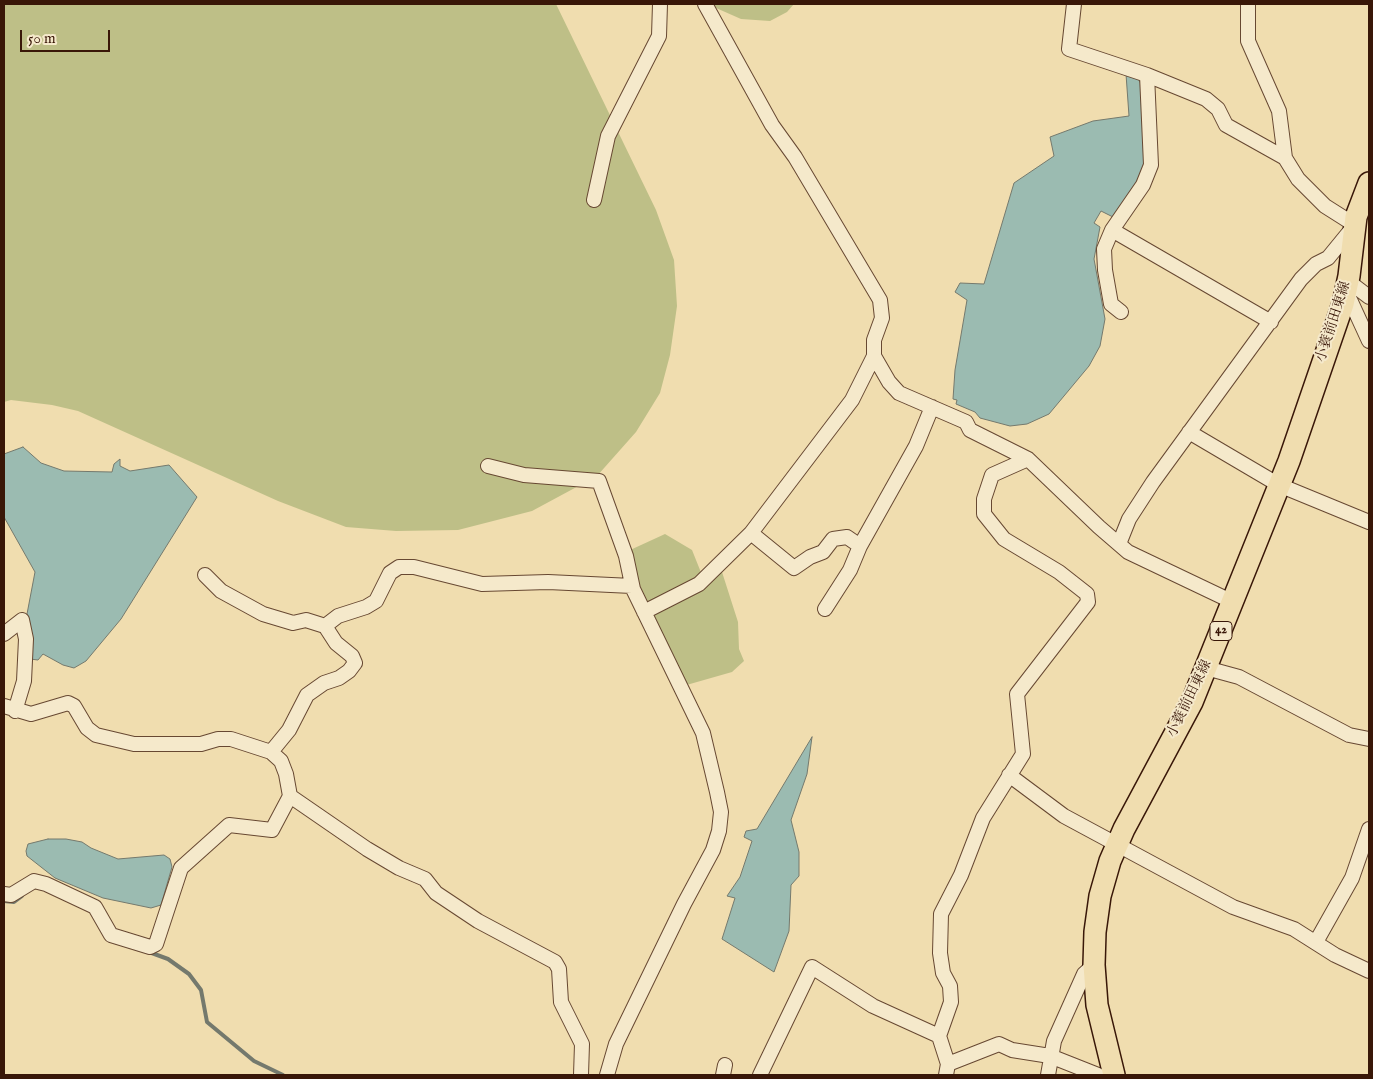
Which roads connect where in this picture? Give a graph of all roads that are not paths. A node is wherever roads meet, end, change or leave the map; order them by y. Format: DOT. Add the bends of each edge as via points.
graph roads {
  1 [pos="660,4"];
  2 [pos="705,4"];
  3 [pos="1074,4"];
  4 [pos="1248,4"];
  5 [pos="1148,75"];
  6 [pos="1285,158"];
  7 [pos="1369,183"];
  8 [pos="594,200"];
  9 [pos="1355,225"];
  10 [pos="1112,230"];
  11 [pos="1347,286"];
  12 [pos="1369,297"];
  13 [pos="1121,312"];
  14 [pos="1271,322"];
  15 [pos="1369,341"];
  16 [pos="874,356"];
  17 [pos="932,407"];
  18 [pos="1190,432"];
  19 [pos="1028,458"];
  20 [pos="488,466"];
  21 [pos="1279,485"];
  22 [pos="1369,522"];
  23 [pos="751,533"];
  24 [pos="1119,544"];
  25 [pos="860,546"];
  26 [pos="205,575"];
  27 [pos="632,586"];
  28 [pos="1233,602"];
  29 [pos="826,610"];
  30 [pos="644,612"];
  31 [pos="325,626"];
  32 [pos="4,634"];
  33 [pos="1206,668"];
  34 [pos="9,709"];
  35 [pos="1369,739"];
  36 [pos="271,752"];
  37 [pos="1008,775"];
  38 [pos="290,796"];
  39 [pos="1369,829"];
  40 [pos="1118,844"];
  41 [pos="4,894"];
  42 [pos="1316,942"];
  43 [pos="1094,965"];
  44 [pos="1369,971"];
  45 [pos="939,1036"];
  46 [pos="1050,1056"];
  47 [pos="947,1070"];
  48 [pos="581,1075"];
  49 [pos="607,1075"];
  50 [pos="760,1075"];
  51 [pos="1048,1075"];
  52 [pos="1098,1075"];
  53 [pos="1114,1075"];
  1 -- 8 [label="street" via="659,36 608,136"];
  2 -- 16 [label="street" via="772,125 795,157 880,300 882,318 874,340"];
  3 -- 5 [label="street" via="1069,49"];
  4 -- 6 [label="street" via="1248,41 1279,111"];
  5 -- 6 [label="street" via="1206,99 1218,109 1226,125"];
  5 -- 10 [label="street" via="1151,165 1143,185"];
  6 -- 9 [label="street" via="1298,178 1325,206"];
  7 -- 9 [label="main road, 小蓑前田東線 / 42"];
  9 -- 11 [label="main road, 小蓑前田東線 / 42"];
  9 -- 14 [label="street" via="1328,258 1316,264 1301,279"];
  10 -- 13 [label="street" via="1104,249 1105,270 1111,304"];
  10 -- 14 [label="street"];
  11 -- 12 [label="street"];
  11 -- 15 [label="street"];
  11 -- 21 [label="main road, 小蓑前田東線 / 42"];
  14 -- 18 [label="street"];
  16 -- 17 [label="street" via="899,393"];
  16 -- 23 [label="street" via="852,400"];
  17 -- 19 [label="street" via="966,422 970,430"];
  17 -- 25 [label="street" via="916,446"];
  18 -- 21 [label="street"];
  18 -- 24 [label="street" via="1129,519"];
  19 -- 24 [label="street"];
  19 -- 37 [label="street" via="992,475 984,499 984,514 1004,539 1060,572 1087,594 1088,602 1017,694 1023,754"];
  20 -- 27 [label="street" via="524,474 599,481 626,556"];
  21 -- 22 [label="street"];
  21 -- 28 [label="main road, 小蓑前田東線 / 42"];
  23 -- 25 [label="street" via="794,568 823,552 834,538 847,538"];
  23 -- 30 [label="street" via="699,584"];
  24 -- 28 [label="street" via="1128,552"];
  25 -- 29 [label="street"];
  26 -- 31 [label="street" via="221,591 264,614 293,623 306,620"];
  27 -- 30 [label="street"];
  27 -- 31 [label="street" via="548,582 482,584 414,567 399,567 390,573 376,600 338,616"];
  28 -- 33 [label="main road, 小蓑前田東線 / 42"];
  30 -- 49 [label="street" via="703,733 721,812 713,850 616,1044"];
  31 -- 36 [label="street" via="355,663 339,678 324,683 307,695 289,730"];
  32 -- 34 [label="street" via="22,620 26,639 24,681"];
  33 -- 35 [label="street" via="1239,677 1349,735"];
  33 -- 40 [label="main road, 小蓑前田東線 / 42" via="1192,702"];
  34 -- 36 [label="street" via="31,714 68,703 74,706 87,728 96,735 134,744 200,744 232,738"];
  36 -- 38 [label="street" via="284,768"];
  37 -- 40 [label="street" via="1064,816"];
  37 -- 45 [label="street" via="983,818 962,875 941,914 940,953 943,973 950,986 951,1002"];
  38 -- 41 [label="street" via="272,830 228,825 181,868 156,944 150,947 111,935 95,907 46,884 34,881 11,895"];
  38 -- 48 [label="street" via="367,849 425,879 436,893 478,921 556,962 561,1002 582,1044"];
  39 -- 42 [label="street" via="1352,878"];
  40 -- 42 [label="street" via="1233,907 1294,929"];
  40 -- 43 [label="main road, 小蓑前田東線 / 42" via="1100,896"];
  42 -- 44 [label="street"];
  43 -- 46 [label="street" via="1084,974"];
  43 -- 53 [label="main road, 小蓑前田東線 / 42" via="1098,1005"];
  45 -- 47 [label="street"];
  45 -- 50 [label="street" via="873,1006 812,967"];
  46 -- 47 [label="street" via="1012,1050 999,1044"];
  46 -- 51 [label="street"];
  46 -- 52 [label="street"];
}
